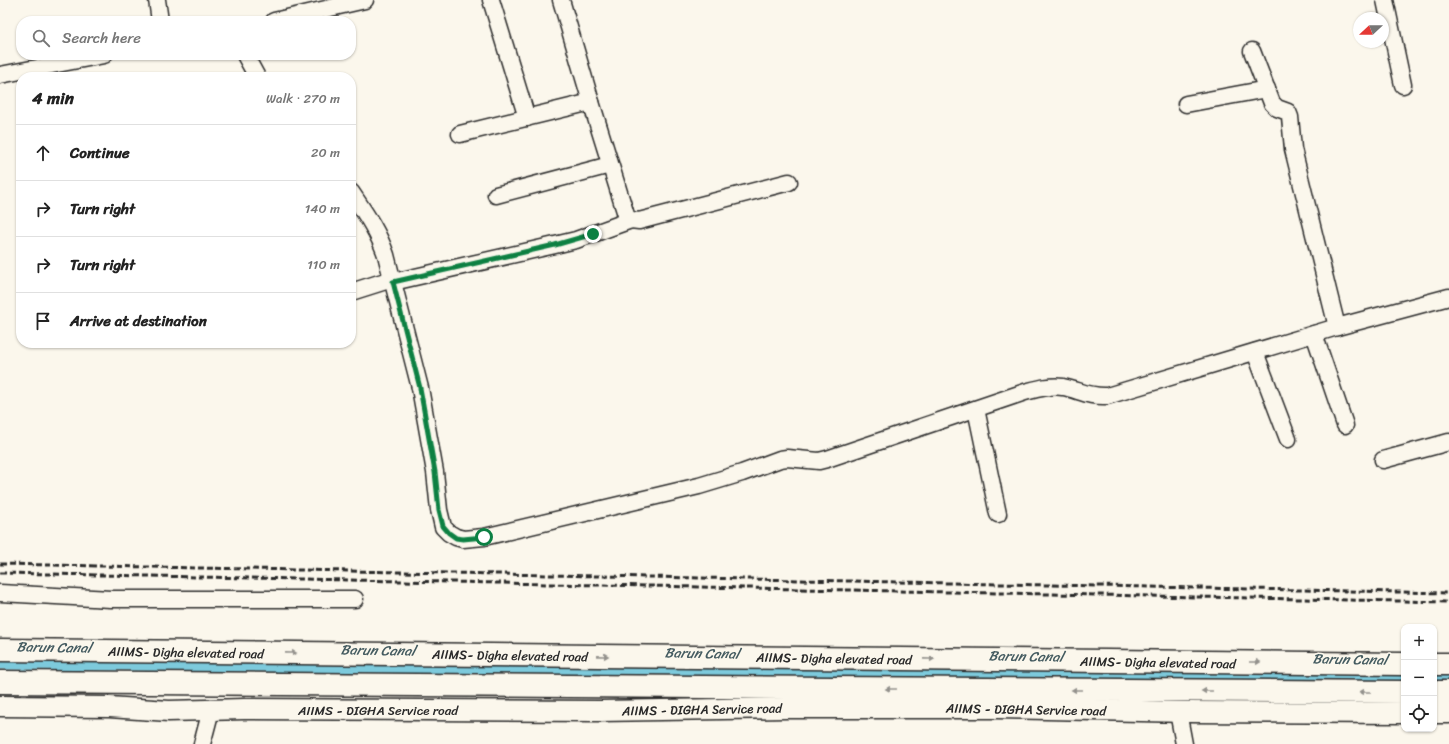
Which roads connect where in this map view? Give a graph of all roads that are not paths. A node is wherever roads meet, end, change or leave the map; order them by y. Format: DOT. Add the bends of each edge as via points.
graph roads {
  1 [pos="157,0"];
  2 [pos="365,0"];
  3 [pos="491,0"];
  4 [pos="561,0"];
  5 [pos="1385,0"];
  6 [pos="159,16"];
  7 [pos="296,16"];
  8 [pos="1252,51"];
  9 [pos="78,60"];
  10 [pos="248,60"];
  11 [pos="254,72"];
  12 [pos="0,75"];
  13 [pos="1403,85"];
  14 [pos="1267,89"];
  15 [pos="591,102"];
  16 [pos="1186,104"];
  17 [pos="527,118"];
  18 [pos="460,134"];
  19 [pos="610,165"];
  20 [pos="789,182"];
  21 [pos="496,195"];
  22 [pos="356,199"];
  23 [pos="631,220"];
  24 [pos="393,280"];
  25 [pos="356,291"];
  26 [pos="1449,297"];
  27 [pos="1337,327"];
  28 [pos="1314,334"];
  29 [pos="1255,352"];
  30 [pos="976,409"];
  31 [pos="1344,425"];
  32 [pos="1288,439"];
  33 [pos="1449,442"];
  34 [pos="1383,460"];
  35 [pos="998,514"];
  36 [pos="0,593"];
  37 [pos="355,599"];
  38 [pos="0,650"];
  39 [pos="1401,664"];
  40 [pos="1437,664"];
  41 [pos="1449,664"];
  42 [pos="0,682"];
  43 [pos="1401,692"];
  44 [pos="1437,692"];
  45 [pos="1449,692"];
  46 [pos="0,706"];
  47 [pos="211,710"];
  48 [pos="1178,712"];
  49 [pos="1401,713"];
  50 [pos="1437,713"];
  51 [pos="1449,714"];
  52 [pos="202,744"];
  53 [pos="1184,744"];
  1 -- 6 [label="street"];
  2 -- 7 [label="street"];
  3 -- 17 [label="street"];
  4 -- 15 [label="street"];
  5 -- 13 [label="street"];
  8 -- 14 [label="street"];
  9 -- 12 [label="street"];
  10 -- 11 [label="street"];
  14 -- 16 [label="street"];
  14 -- 27 [label="street" via="1274,106 1288,112 1290,117 1293,149"];
  15 -- 17 [label="street"];
  15 -- 19 [label="street"];
  17 -- 18 [label="street"];
  19 -- 21 [label="street"];
  19 -- 23 [label="street" via="626,214"];
  20 -- 23 [label="street" via="639,221"];
  22 -- 24 [label="street" via="380,238"];
  23 -- 24 [label="street" via="576,240"];
  24 -- 25 [label="street"];
  24 -- 30 [label="street" via="420,388 441,519 443,526 456,538 484,537 677,491 729,477 780,459 819,461"];
  26 -- 27 [label="street"];
  27 -- 28 [label="street"];
  28 -- 29 [label="street"];
  28 -- 31 [label="street"];
  29 -- 30 [label="street" via="1106,396 1091,396 1063,387 1052,387 1025,392"];
  29 -- 32 [label="street"];
  30 -- 35 [label="street"];
  33 -- 34 [label="street"];
  36 -- 37 [label="street" via="104,599"];
  38 -- 39 [label="highway, AIIMS- Digha elevated road, one-way"];
  40 -- 41 [label="highway"];
  43 -- 42 [label="highway, one-way"];
  44 -- 45 [label="highway"];
  46 -- 47 [label="main road, AIIMS - DIGHA Service road"];
  47 -- 48 [label="main road, AIIMS - DIGHA Service road" via="997,708"];
  47 -- 52 [label="street"];
  48 -- 49 [label="main road, AIIMS - DIGHA Service road"];
  48 -- 53 [label="street"];
  50 -- 51 [label="main road"];
}
